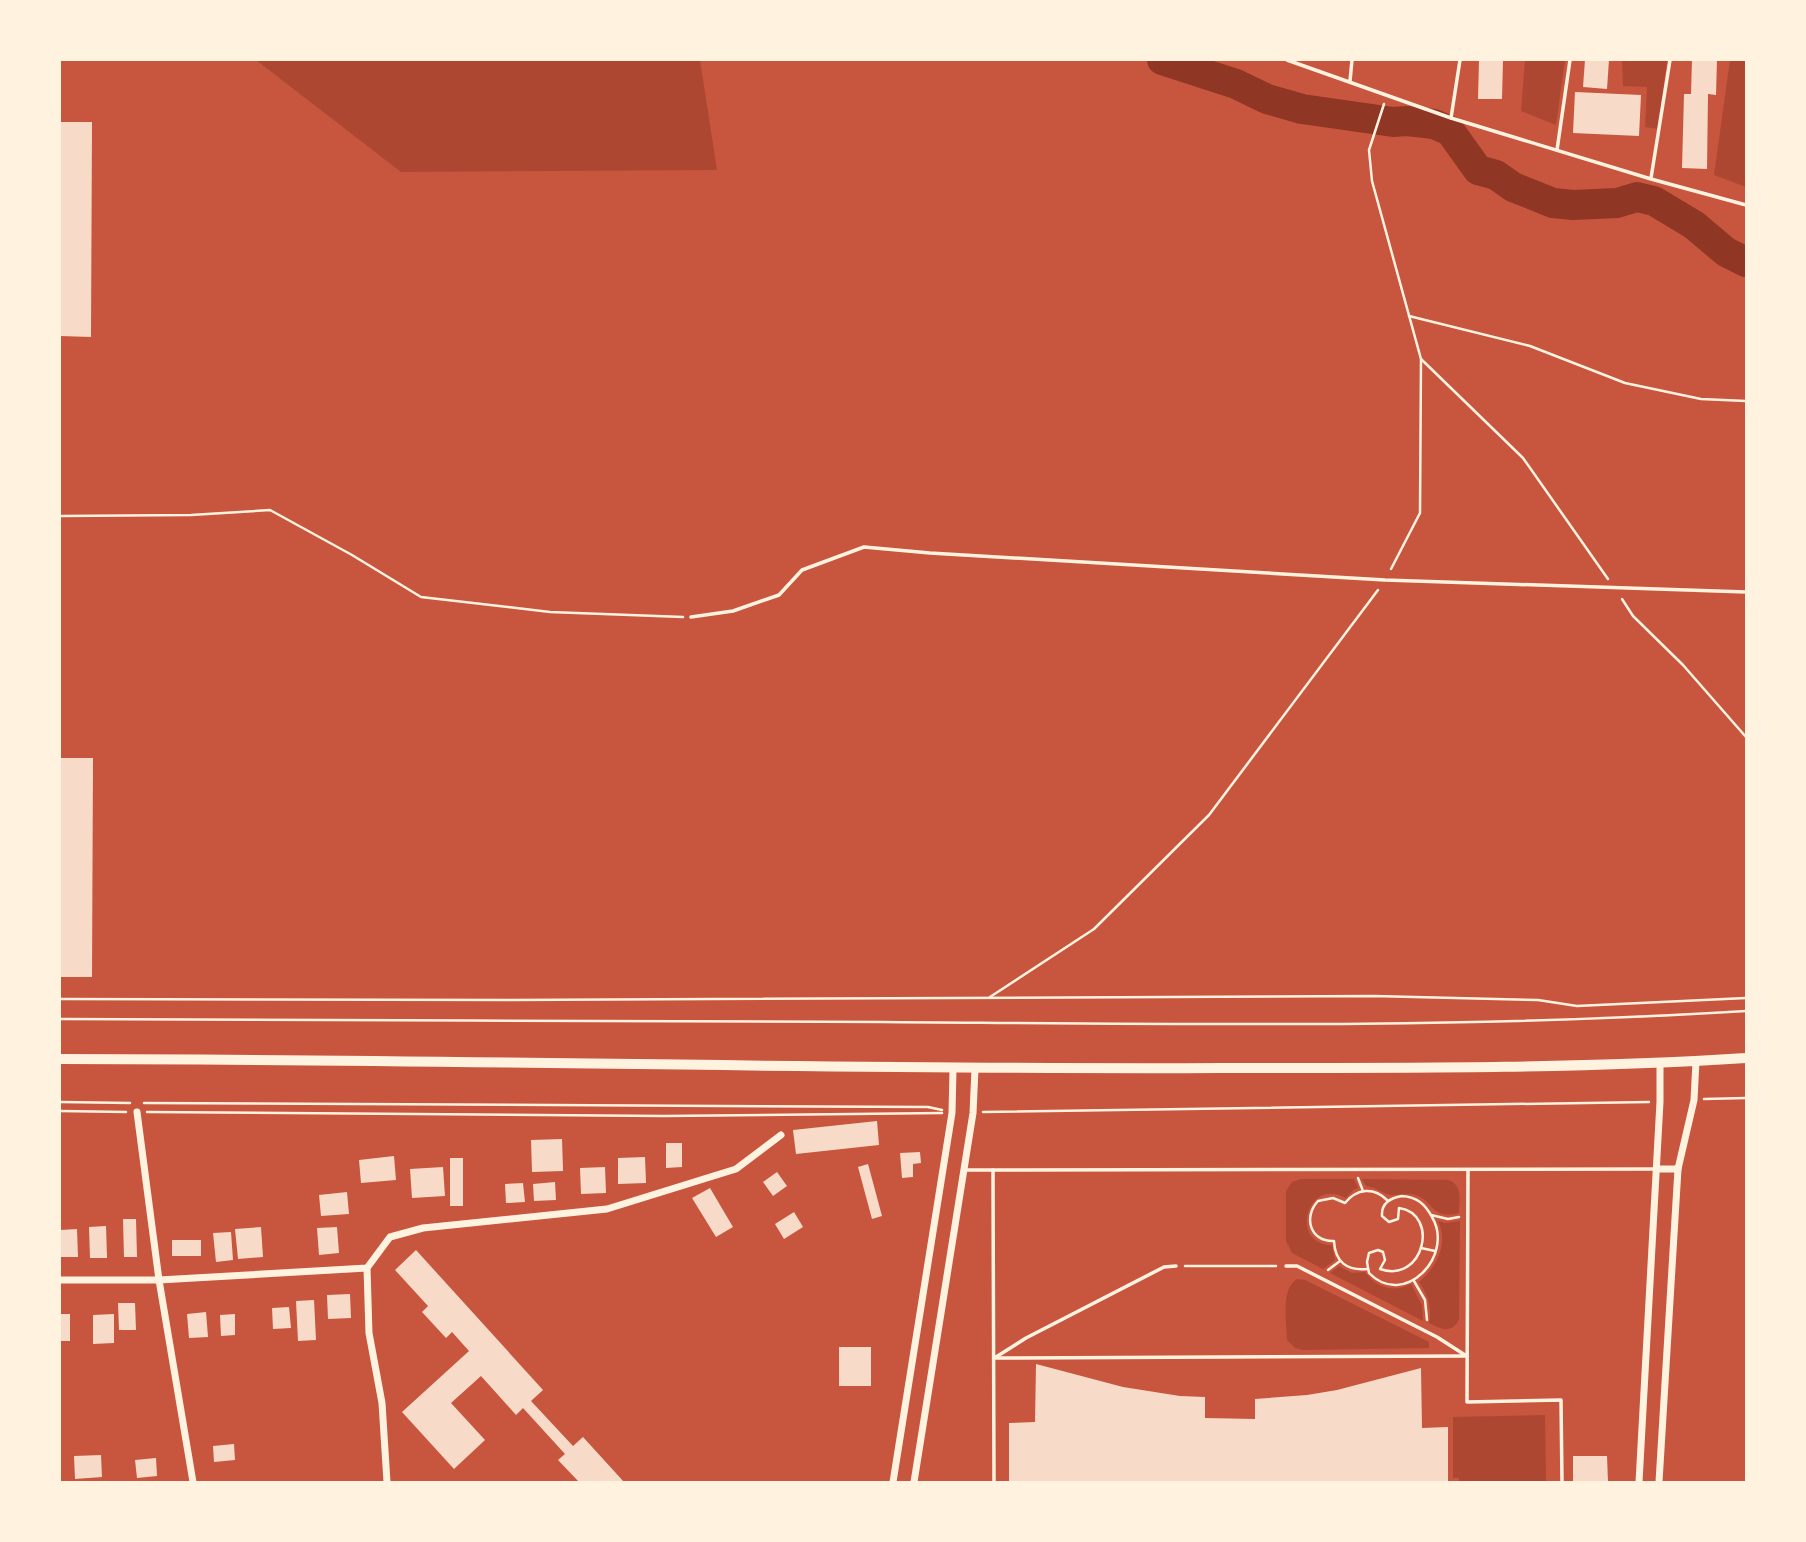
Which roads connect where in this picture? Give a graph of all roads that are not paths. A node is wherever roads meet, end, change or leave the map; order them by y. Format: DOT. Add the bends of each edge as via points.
graph roads {
  1 [pos="1287,60"];
  2 [pos="1352,60"];
  3 [pos="1460,60"];
  4 [pos="1570,60"];
  5 [pos="1670,60"];
  6 [pos="1350,80"];
  7 [pos="1451,118"];
  8 [pos="1557,150"];
  9 [pos="1651,179"];
  10 [pos="1746,205"];
  11 [pos="1746,592"];
  12 [pos="691,617"];
  13 [pos="1746,1058"];
  14 [pos="60,1059"];
  15 [pos="1696,1061"];
  16 [pos="1660,1063"];
  17 [pos="953,1069"];
  18 [pos="975,1069"];
  19 [pos="137,1112"];
  20 [pos="780,1135"];
  21 [pos="1657,1169"];
  22 [pos="1678,1169"];
  23 [pos="964,1170"];
  24 [pos="993,1170"];
  25 [pos="1468,1171"];
  26 [pos="1176,1266"];
  27 [pos="1286,1266"];
  28 [pos="367,1268"];
  29 [pos="60,1279"];
  30 [pos="159,1280"];
  31 [pos="1467,1356"];
  32 [pos="994,1358"];
  33 [pos="193,1482"];
  34 [pos="387,1482"];
  35 [pos="893,1482"];
  36 [pos="914,1482"];
  37 [pos="994,1482"];
  38 [pos="1562,1482"];
  39 [pos="1639,1482"];
  40 [pos="1659,1482"];
  1 -- 6 [label="lane"];
  2 -- 6 [label="lane"];
  3 -- 7 [label="lane"];
  4 -- 8 [label="lane"];
  5 -- 9 [label="lane"];
  6 -- 7 [label="lane"];
  7 -- 8 [label="lane"];
  8 -- 9 [label="lane"];
  9 -- 10 [label="lane"];
  11 -- 12 [label="lane" via="1385,580 864,547 802,570 779,595 733,611"];
  13 -- 15 [label="main road"];
  14 -- 17 [label="main road"];
  15 -- 16 [label="main road"];
  15 -- 22 [label="street" via="1694,1100"];
  16 -- 18 [label="main road"];
  16 -- 21 [label="street"];
  17 -- 18 [label="main road"];
  17 -- 35 [label="street" via="952,1113"];
  18 -- 23 [label="street"];
  19 -- 30 [label="street"];
  20 -- 28 [label="street" via="736,1169 607,1209 423,1228 390,1237"];
  21 -- 22 [label="street"];
  21 -- 25 [label="lane"];
  21 -- 39 [label="street"];
  22 -- 40 [label="street"];
  23 -- 24 [label="lane"];
  23 -- 36 [label="street"];
  24 -- 25 [label="lane"];
  24 -- 32 [label="lane"];
  25 -- 31 [label="lane"];
  26 -- 32 [label="lane" via="1164,1267"];
  27 -- 31 [label="lane" via="1297,1266"];
  28 -- 30 [label="street"];
  28 -- 34 [label="street" via="369,1334 382,1404"];
  29 -- 30 [label="street"];
  30 -- 33 [label="street"];
  31 -- 32 [label="lane"];
  31 -- 38 [label="lane" via="1467,1402 1561,1400"];
  32 -- 37 [label="lane"];
}
